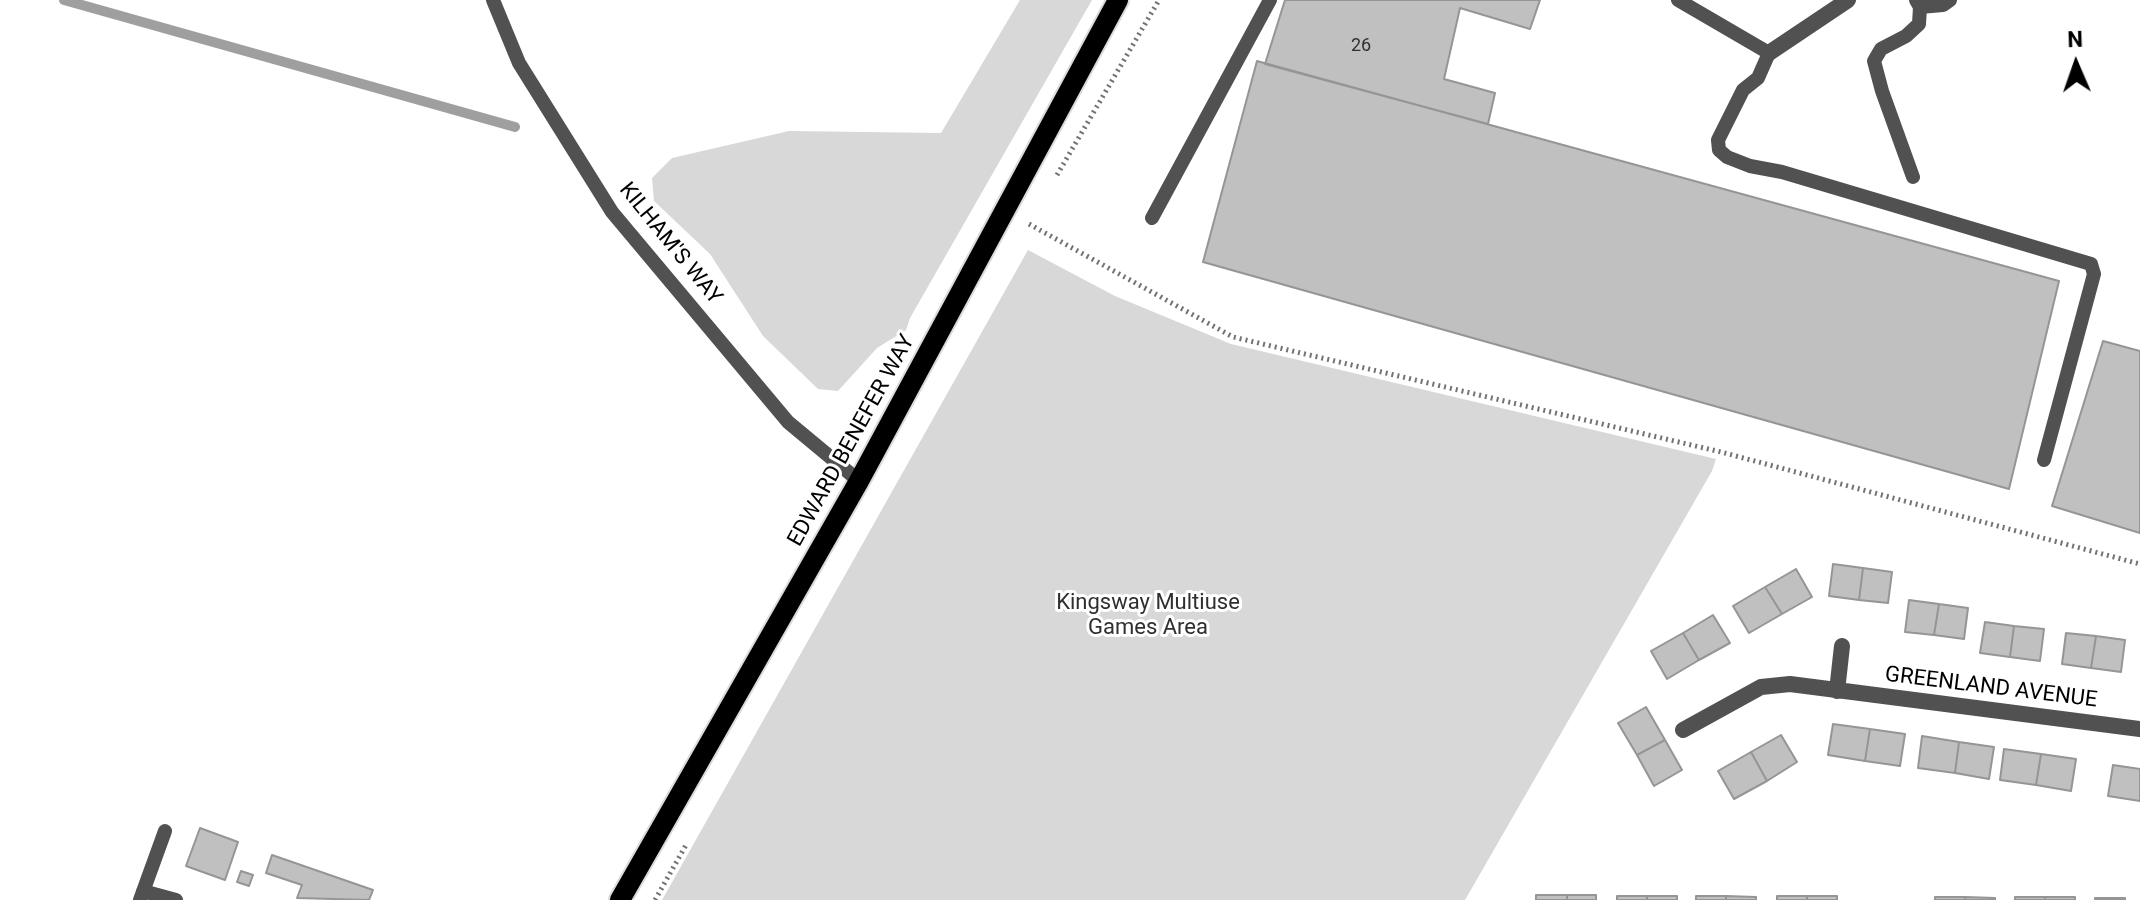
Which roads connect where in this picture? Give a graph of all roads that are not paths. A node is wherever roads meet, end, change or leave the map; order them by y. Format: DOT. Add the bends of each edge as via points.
graph roads {
  1 [pos="493,0"];
  2 [pos="1118,0"];
  3 [pos="1270,0"];
  4 [pos="1678,0"];
  5 [pos="1848,0"];
  6 [pos="1950,0"];
  7 [pos="1918,3"];
  8 [pos="1769,53"];
  9 [pos="1913,177"];
  10 [pos="1152,218"];
  11 [pos="2044,460"];
  12 [pos="859,481"];
  13 [pos="1842,646"];
  14 [pos="1837,691"];
  15 [pos="2140,729"];
  16 [pos="1683,730"];
  17 [pos="165,831"];
  18 [pos="142,895"];
  19 [pos="176,900"];
  20 [pos="620,900"];
  1 -- 12 [label="lane, KILHAM'S WAY" via="519,63 612,212 788,422"];
  2 -- 12 [label="main road, EDWARD BENEFER WAY"];
  3 -- 10 [label="lane"];
  4 -- 8 [label="lane"];
  5 -- 8 [label="street"];
  6 -- 7 [label="lane" via="1943,5"];
  7 -- 9 [label="lane" via="1919,24 1881,49 1874,61"];
  8 -- 11 [label="lane" via="1718,140 1727,157 2091,264 2094,274"];
  12 -- 20 [label="main road, EDWARD BENEFER WAY"];
  13 -- 14 [label="street"];
  14 -- 15 [label="street, GREENLAND AVENUE"];
  14 -- 16 [label="street, GREENLAND AVENUE" via="1790,684 1761,687"];
  17 -- 18 [label="lane"];
  18 -- 19 [label="lane"];
}
